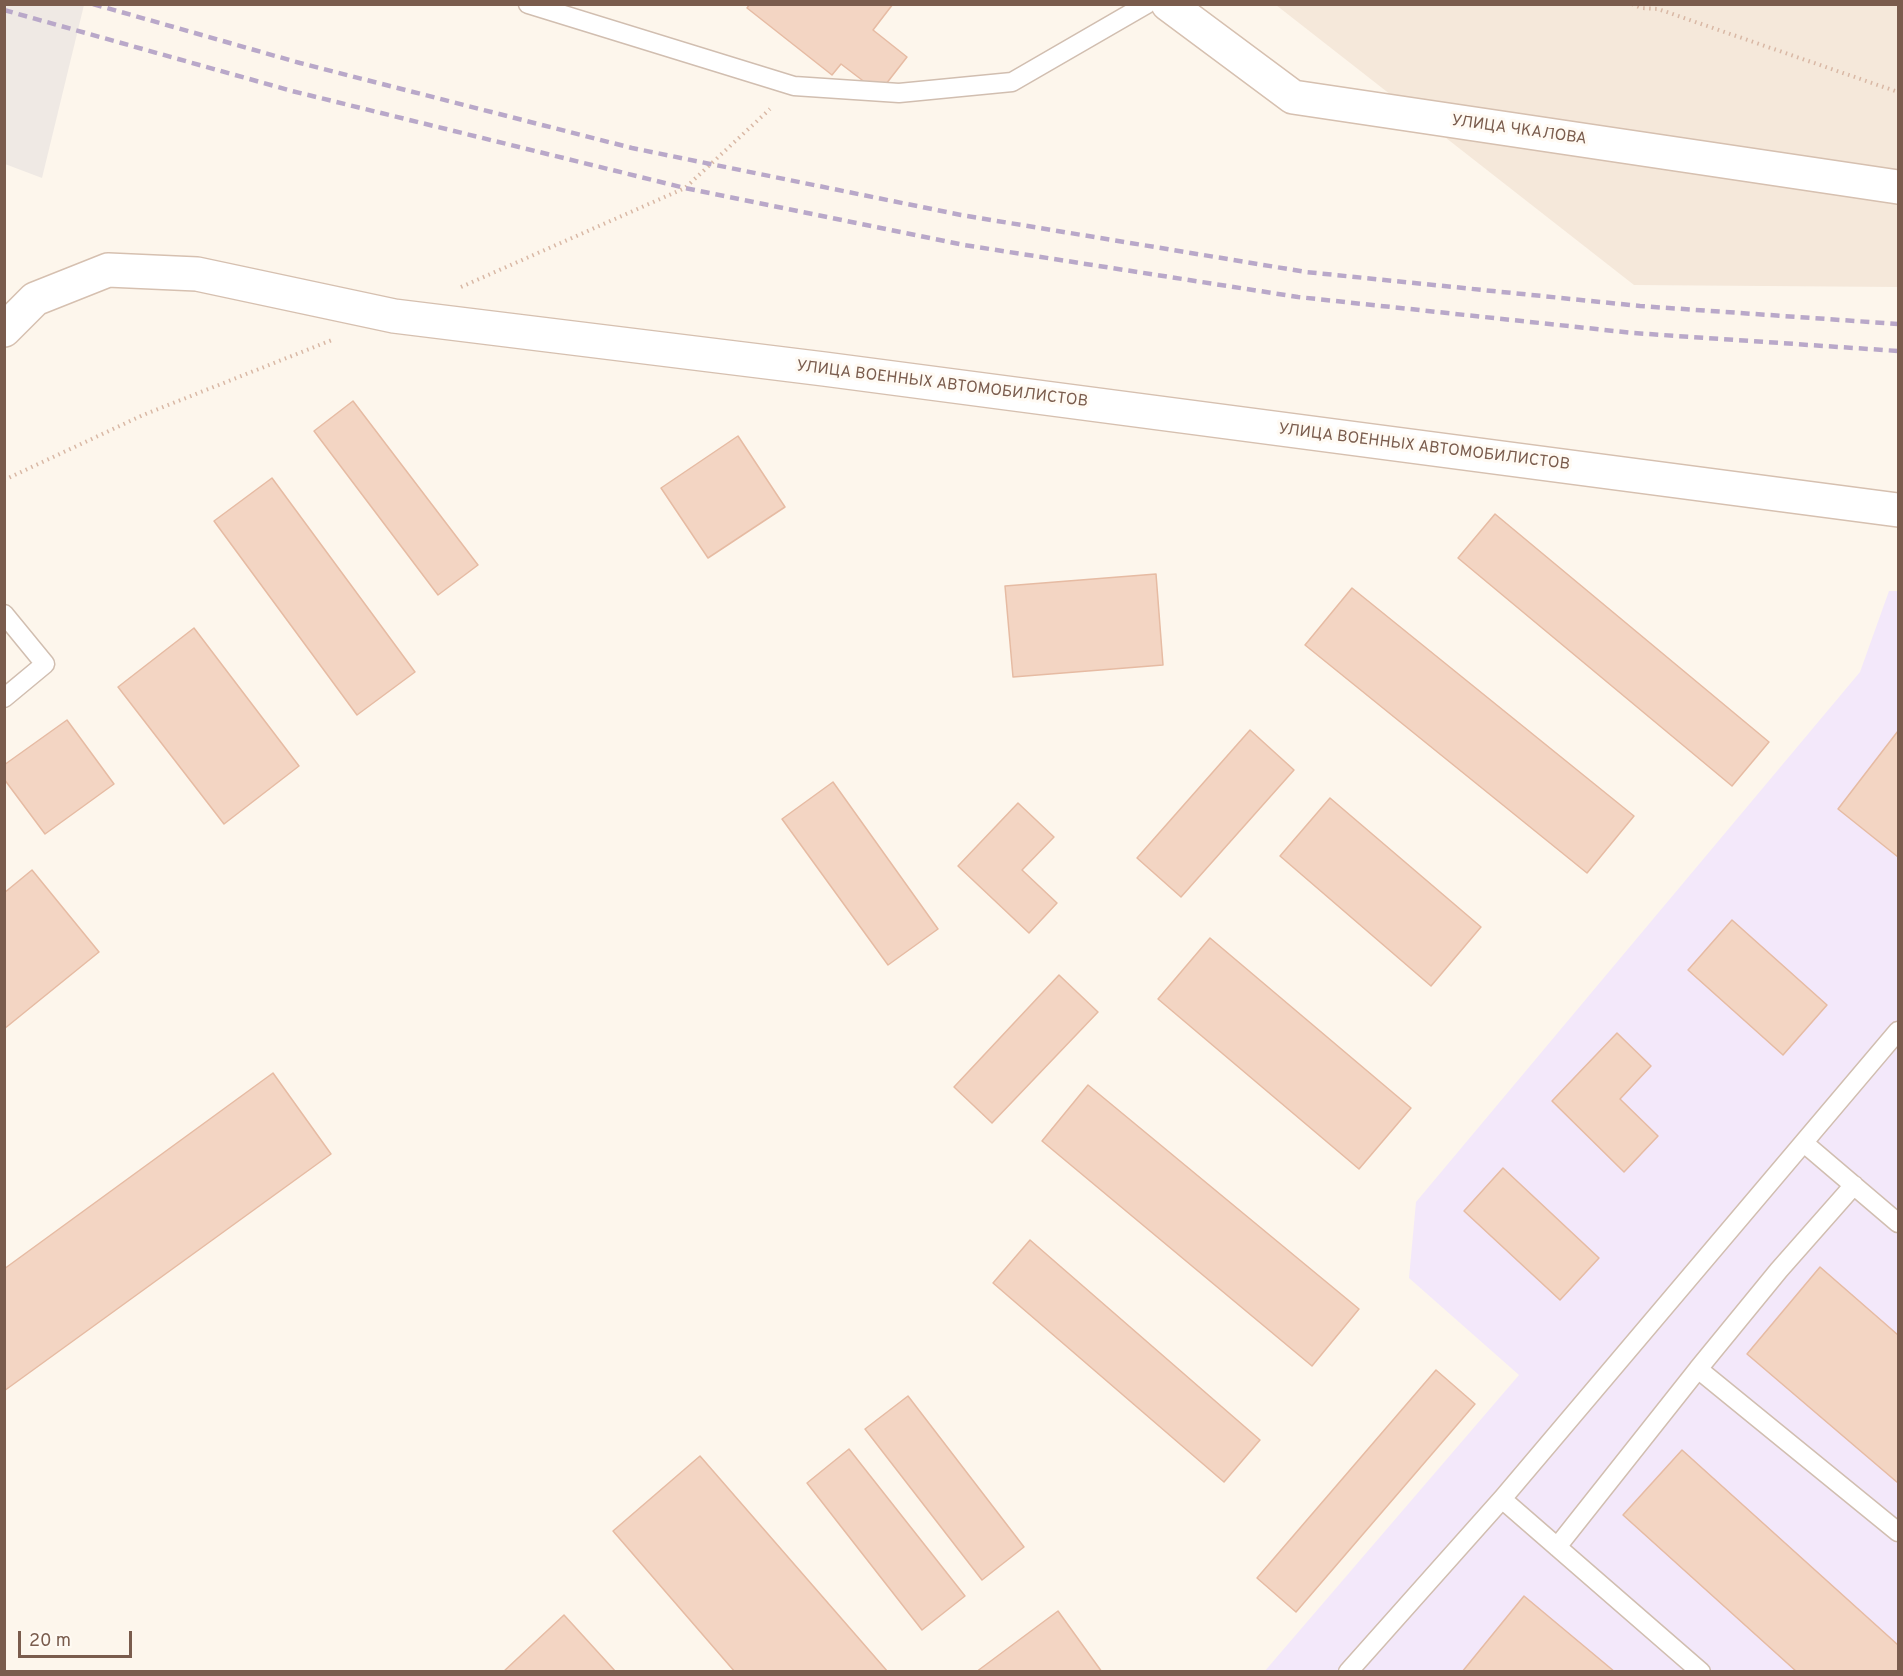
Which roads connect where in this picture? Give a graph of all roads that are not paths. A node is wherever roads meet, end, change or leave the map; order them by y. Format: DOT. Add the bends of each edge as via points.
graph roads {
  1 [pos="528,4"];
  2 [pos="1147,4"];
  3 [pos="1168,4"];
  4 [pos="1899,187"];
  5 [pos="4,330"];
  6 [pos="1899,510"];
  7 [pos="4,614"];
  8 [pos="4,698"];
  9 [pos="1899,1031"];
  10 [pos="1804,1143"];
  11 [pos="1854,1185"];
  12 [pos="1899,1223"];
  13 [pos="1698,1369"];
  14 [pos="1502,1499"];
  15 [pos="1899,1532"];
  16 [pos="1557,1547"];
  17 [pos="1348,1671"];
  18 [pos="1701,1671"];
  1 -- 2 [label="lane" via="794,86 898,93 1012,82"];
  3 -- 4 [label="street, УЛИЦА ЧКАЛОВА" via="1293,97"];
  5 -- 6 [label="street, УЛИЦА ВОЕННЫХ АВТОМОБИЛИСТОВ" via="35,299 108,270 197,274 394,316"];
  7 -- 8 [label="lane" via="45,664"];
  9 -- 10 [label="lane"];
  10 -- 11 [label="lane"];
  10 -- 14 [label="lane"];
  11 -- 12 [label="lane"];
  11 -- 13 [label="lane"];
  13 -- 15 [label="lane"];
  13 -- 16 [label="lane"];
  14 -- 16 [label="lane"];
  14 -- 17 [label="lane"];
  16 -- 18 [label="lane"];
}
